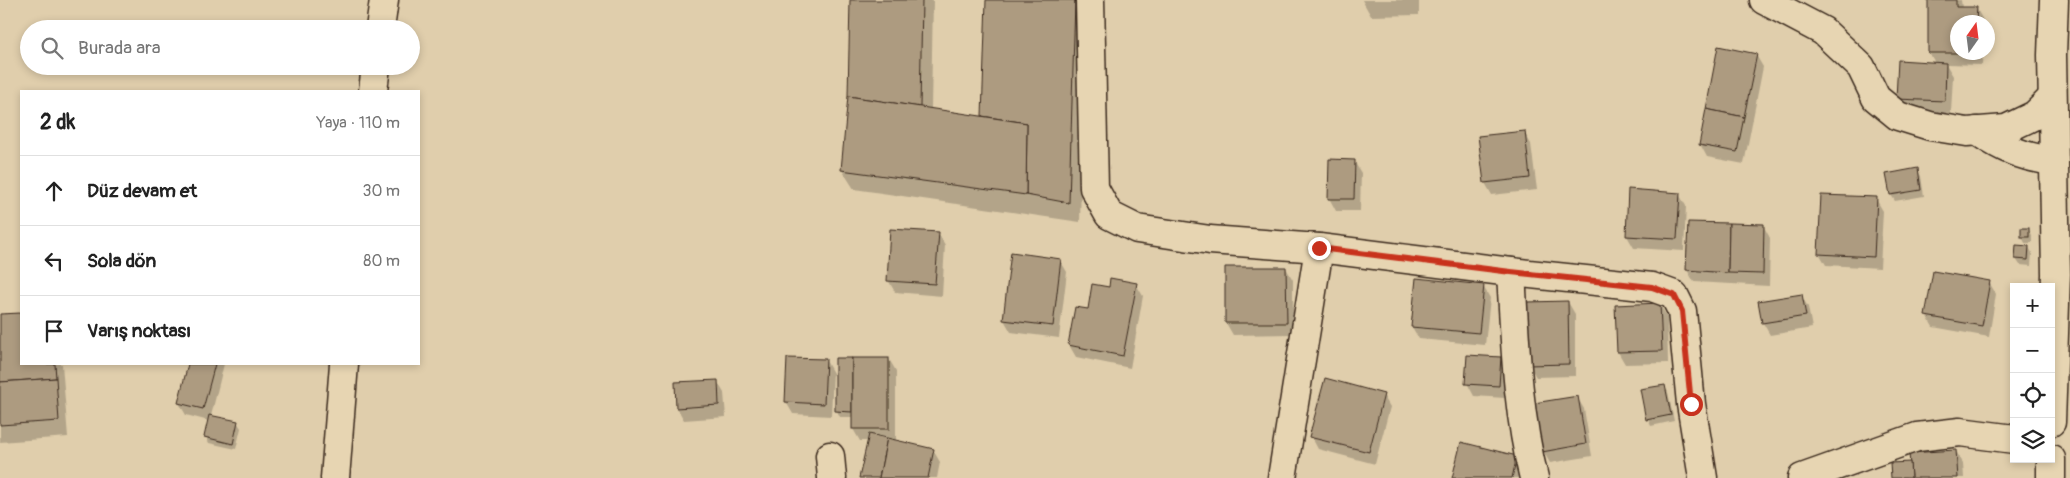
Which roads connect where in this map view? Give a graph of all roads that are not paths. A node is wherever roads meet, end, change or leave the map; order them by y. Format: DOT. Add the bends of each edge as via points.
graph roads {
  1 [pos="384,0"];
  2 [pos="1090,0"];
  3 [pos="1764,0"];
  4 [pos="2054,0"];
  5 [pos="381,20"];
  6 [pos="375,75"];
  7 [pos="373,90"];
  8 [pos="2052,98"];
  9 [pos="1977,131"];
  10 [pos="2054,161"];
  11 [pos="1319,248"];
  12 [pos="1511,272"];
  13 [pos="344,365"];
  14 [pos="2051,418"];
  15 [pos="2010,438"];
  16 [pos="2051,463"];
  17 [pos="335,478"];
  18 [pos="1282,478"];
  19 [pos="1534,478"];
  20 [pos="1702,478"];
  21 [pos="1802,478"];
  22 [pos="2051,478"];
  1 -- 5 [label="street"];
  2 -- 11 [label="street" via="1094,188 1109,216 1136,229 1210,240"];
  3 -- 9 [label="street" via="1823,31 1861,67 1876,98 1898,116 1930,126"];
  4 -- 8 [label="street"];
  6 -- 7 [label="street"];
  8 -- 9 [label="street" via="2035,114 2006,129"];
  8 -- 10 [label="street"];
  9 -- 10 [label="street" via="2001,147"];
  10 -- 14 [label="street" via="2056,274"];
  11 -- 12 [label="street"];
  11 -- 18 [label="street"];
  12 -- 19 [label="street" via="1517,371 1526,449"];
  12 -- 20 [label="street" via="1652,287 1674,295 1682,311"];
  13 -- 17 [label="street"];
  15 -- 21 [label="street" via="1960,432 1917,438"];
  16 -- 22 [label="street"];
}
